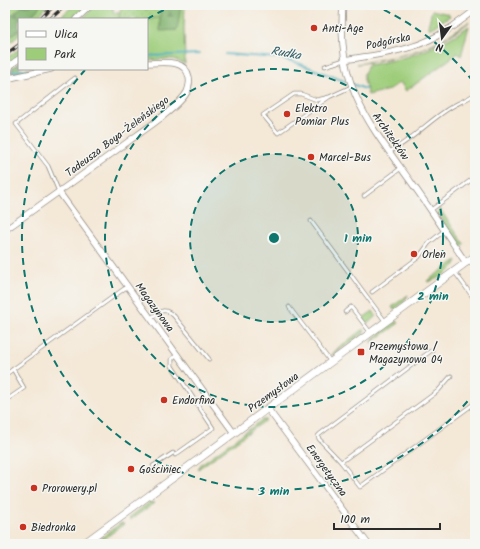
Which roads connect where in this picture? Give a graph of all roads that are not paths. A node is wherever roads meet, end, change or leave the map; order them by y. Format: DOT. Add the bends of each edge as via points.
graph roads {
  1 [pos="91,5"];
  2 [pos="343,5"];
  3 [pos="475,10"];
  4 [pos="77,18"];
  5 [pos="18,60"];
  6 [pos="344,60"];
  7 [pos="148,63"];
  8 [pos="325,66"];
  9 [pos="45,70"];
  10 [pos="8,76"];
  11 [pos="74,78"];
  12 [pos="352,89"];
  13 [pos="475,94"];
  14 [pos="329,96"];
  15 [pos="389,152"];
  16 [pos="401,168"];
  17 [pos="475,177"];
  18 [pos="59,192"];
  19 [pos="364,196"];
  20 [pos="431,210"];
  21 [pos="311,221"];
  22 [pos="5,230"];
  23 [pos="445,230"];
  24 [pos="475,256"];
  25 [pos="466,263"];
  26 [pos="454,272"];
  27 [pos="128,286"];
  28 [pos="372,292"];
  29 [pos="475,300"];
  30 [pos="289,307"];
  31 [pos="345,312"];
  32 [pos="151,318"];
  33 [pos="386,322"];
  34 [pos="371,333"];
  35 [pos="432,350"];
  36 [pos="177,354"];
  37 [pos="209,359"];
  38 [pos="331,362"];
  39 [pos="13,369"];
  40 [pos="5,375"];
  41 [pos="451,376"];
  42 [pos="5,401"];
  43 [pos="472,405"];
  44 [pos="268,409"];
  45 [pos="234,433"];
  46 [pos="341,462"];
  47 [pos="155,470"];
  48 [pos="83,544"];
  49 [pos="368,544"];
  1 -- 4 [label="street"];
  2 -- 6 [label="street, Architektów"];
  3 -- 6 [label="street, Podgórska" via="454,27 426,42 386,54"];
  5 -- 10 [label="street" via="11,65"];
  6 -- 8 [label="lane"];
  6 -- 12 [label="street, Architektów"];
  7 -- 18 [label="street, Tadeusza Boya-Żeleńskiego" via="176,63 182,66 187,72 189,83 184,96 159,120"];
  9 -- 10 [label="street"];
  11 -- 18 [label="lane" via="16,124 48,166"];
  12 -- 14 [label="lane"];
  12 -- 15 [label="street, Architektów" via="368,122"];
  13 -- 15 [label="lane" via="453,106"];
  14 -- 14 [label="lane" via="278,133 263,115 294,94 317,100"];
  15 -- 16 [label="street, Architektów"];
  16 -- 19 [label="lane"];
  16 -- 20 [label="street, Architektów"];
  17 -- 20 [label="lane"];
  18 -- 22 [label="street, Tadeusza Boya-Żeleńskiego"];
  18 -- 27 [label="street, Magazynowa"];
  20 -- 23 [label="street, Architektów"];
  21 -- 33 [label="lane"];
  23 -- 25 [label="street, Architektów"];
  23 -- 28 [label="lane" via="429,243 420,257"];
  24 -- 25 [label="street, Przemysłowa"];
  25 -- 26 [label="street, Przemysłowa"];
  26 -- 29 [label="lane"];
  26 -- 33 [label="street, Przemysłowa"];
  27 -- 32 [label="street, Magazynowa"];
  27 -- 39 [label="lane"];
  30 -- 38 [label="lane"];
  31 -- 34 [label="lane" via="351,307"];
  32 -- 36 [label="street, Magazynowa"];
  32 -- 37 [label="lane" via="165,310 170,312"];
  33 -- 34 [label="street, Przemysłowa"];
  34 -- 38 [label="street, Przemysłowa"];
  35 -- 46 [label="lane" via="318,436"];
  36 -- 45 [label="street, Magazynowa"];
  36 -- 47 [label="lane" via="172,359 172,366 213,428 153,466"];
  38 -- 44 [label="street, Przemysłowa"];
  39 -- 40 [label="lane"];
  39 -- 42 [label="lane" via="24,388"];
  41 -- 46 [label="lane" via="438,391"];
  43 -- 46 [label="lane" via="360,487"];
  44 -- 45 [label="street, Przemysłowa"];
  44 -- 49 [label="street, Energetyczna"];
  45 -- 48 [label="street, Przemysłowa"];
}
